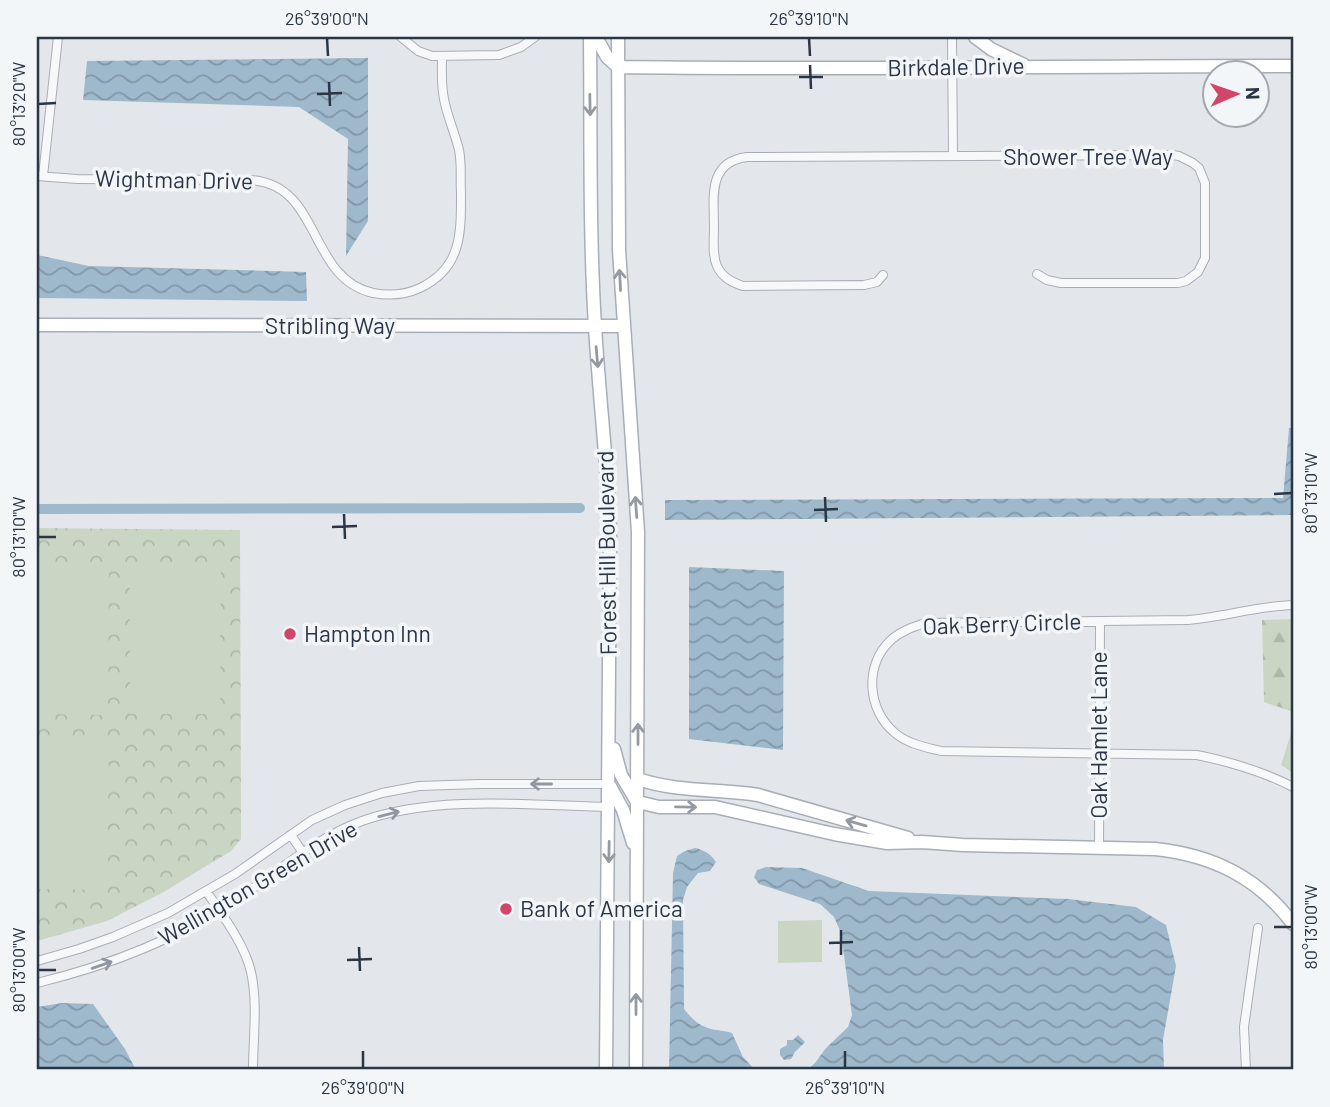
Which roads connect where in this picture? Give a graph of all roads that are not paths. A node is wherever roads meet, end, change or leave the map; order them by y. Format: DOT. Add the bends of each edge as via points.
graph roads {
  1 [pos="58,37"];
  2 [pos="401,37"];
  3 [pos="535,37"];
  4 [pos="590,37"];
  5 [pos="596,37"];
  6 [pos="618,37"];
  7 [pos="952,37"];
  8 [pos="975,37"];
  9 [pos="442,56"];
  10 [pos="1027,66"];
  11 [pos="1293,66"];
  12 [pos="618,67"];
  13 [pos="953,68"];
  14 [pos="953,156"];
  15 [pos="40,176"];
  16 [pos="1037,274"];
  17 [pos="883,275"];
  18 [pos="37,325"];
  19 [pos="623,326"];
  20 [pos="595,327"];
  21 [pos="1293,605"];
  22 [pos="1100,622"];
  23 [pos="610,722"];
  24 [pos="1098,754"];
  25 [pos="638,779"];
  26 [pos="609,783"];
  27 [pos="1293,787"];
  28 [pos="638,802"];
  29 [pos="609,807"];
  30 [pos="291,835"];
  31 [pos="922,842"];
  32 [pos="1099,848"];
  33 [pos="303,853"];
  34 [pos="637,854"];
  35 [pos="206,891"];
  36 [pos="219,910"];
  37 [pos="1293,924"];
  38 [pos="1258,928"];
  39 [pos="37,961"];
  40 [pos="37,983"];
  41 [pos="253,1070"];
  42 [pos="606,1070"];
  43 [pos="636,1070"];
  44 [pos="1246,1070"];
  1 -- 15 [label="street"];
  2 -- 9 [label="street" via="425,54"];
  3 -- 9 [label="street" via="499,55"];
  4 -- 20 [label="street, Forest Hill Boulevard, one-way"];
  5 -- 12 [label="street"];
  6 -- 12 [label="street, Forest Hill Boulevard"];
  7 -- 13 [label="street"];
  8 -- 10 [label="street"];
  9 -- 15 [label="street, Wightman Drive" via="444,100 460,159 460,235 442,272 408,293 383,295 348,282 331,264 296,203 266,182"];
  10 -- 11 [label="street, Birkdale Drive"];
  10 -- 13 [label="street, Birkdale Drive"];
  12 -- 13 [label="street, Birkdale Drive"];
  19 -- 12 [label="street, Forest Hill Boulevard, one-way"];
  13 -- 14 [label="street"];
  14 -- 16 [label="street, Shower Tree Way" via="1172,155 1187,158 1199,168 1205,183 1206,250 1192,277 1178,283 1061,283"];
  14 -- 17 [label="street, Shower Tree Way" via="747,157 720,171 714,186 714,253 728,280 743,286 864,285"];
  18 -- 20 [label="street, Stribling Way"];
  19 -- 20 [label="street, Stribling Way"];
  25 -- 19 [label="street, Forest Hill Boulevard, one-way" via="638,532"];
  20 -- 23 [label="street, Forest Hill Boulevard, one-way" via="610,529"];
  21 -- 22 [label="street, Oak Berry Circle" via="1208,619"];
  22 -- 24 [label="street, Oak Hamlet Lane"];
  22 -- 24 [label="street, Oak Berry Circle" via="913,626 883,649 872,688 883,721 916,745 941,751"];
  23 -- 26 [label="street, Forest Hill Boulevard"];
  23 -- 28 [label="street" via="621,775"];
  24 -- 27 [label="street, Oak Berry Circle" via="1197,755 1254,769"];
  24 -- 32 [label="street, Oak Hamlet Lane"];
  25 -- 28 [label="street, Forest Hill Boulevard"];
  31 -- 25 [label="street, one-way" via="758,795 663,787"];
  26 -- 29 [label="street, Forest Hill Boulevard"];
  26 -- 30 [label="street, Wellington Green Drive, one-way" via="419,786 345,805"];
  26 -- 34 [label="street"];
  28 -- 31 [label="street, one-way" via="659,807 715,807 887,843"];
  28 -- 34 [label="street, Forest Hill Boulevard"];
  33 -- 29 [label="street, Wellington Green Drive, one-way" via="362,821 427,806"];
  29 -- 42 [label="street, Forest Hill Boulevard, one-way"];
  30 -- 33 [label="street"];
  30 -- 35 [label="street, Wellington Green Drive"];
  31 -- 32 [label="street"];
  32 -- 37 [label="street" via="1177,852 1219,864 1258,887"];
  33 -- 36 [label="street, Wellington Green Drive"];
  43 -- 34 [label="street, Forest Hill Boulevard, one-way"];
  35 -- 36 [label="street"];
  35 -- 39 [label="street, Wellington Green Drive" via="113,937"];
  40 -- 36 [label="street, Wellington Green Drive, one-way" via="131,955"];
  36 -- 41 [label="street" via="251,970"];
  38 -- 44 [label="street" via="1244,1027"];
}
